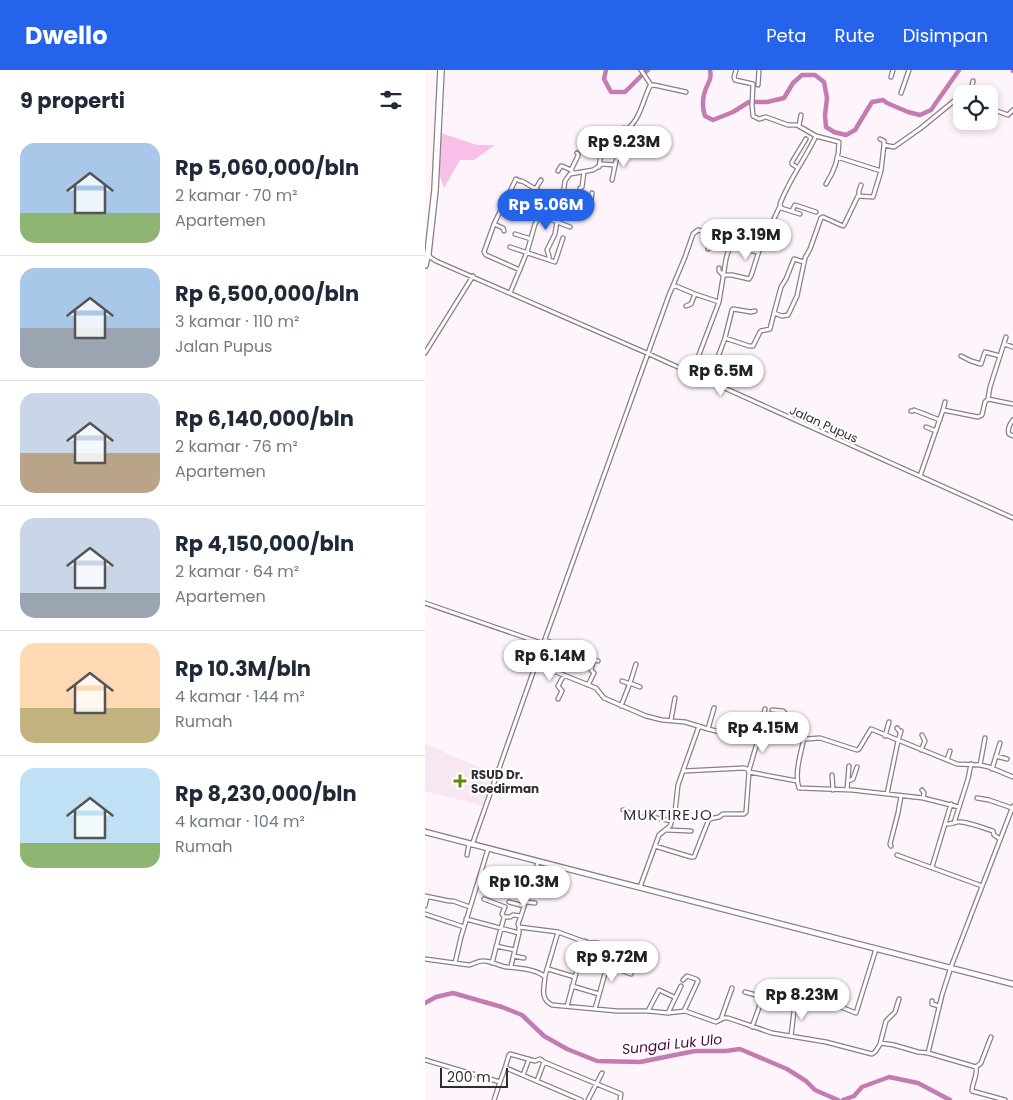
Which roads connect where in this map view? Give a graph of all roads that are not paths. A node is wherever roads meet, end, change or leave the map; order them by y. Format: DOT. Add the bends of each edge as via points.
graph roads {
  1 [pos="441,70"];
  2 [pos="641,70"];
  3 [pos="736,70"];
  4 [pos="759,70"];
  5 [pos="893,70"];
  6 [pos="909,70"];
  7 [pos="891,78"];
  8 [pos="973,81"];
  9 [pos="651,85"];
  10 [pos="758,85"];
  11 [pos="972,85"];
  12 [pos="686,92"];
  13 [pos="901,93"];
  14 [pos="953,102"];
  15 [pos="1013,110"];
  16 [pos="998,111"];
  17 [pos="801,115"];
  18 [pos="800,127"];
  19 [pos="816,136"];
  20 [pos="806,139"];
  21 [pos="881,139"];
  22 [pos="884,145"];
  23 [pos="621,151"];
  24 [pos="577,153"];
  25 [pos="837,156"];
  26 [pos="615,166"];
  27 [pos="599,167"];
  28 [pos="798,168"];
  29 [pos="558,171"];
  30 [pos="881,171"];
  31 [pos="572,172"];
  32 [pos="584,172"];
  33 [pos="541,180"];
  34 [pos="612,180"];
  35 [pos="827,184"];
  36 [pos="861,186"];
  37 [pos="538,190"];
  38 [pos="592,193"];
  39 [pos="563,195"];
  40 [pos="859,195"];
  41 [pos="578,198"];
  42 [pos="551,199"];
  43 [pos="560,202"];
  44 [pos="780,206"];
  45 [pos="547,208"];
  46 [pos="792,211"];
  47 [pos="816,212"];
  48 [pos="800,214"];
  49 [pos="552,220"];
  50 [pos="556,222"];
  51 [pos="494,224"];
  52 [pos="570,227"];
  53 [pos="504,231"];
  54 [pos="515,234"];
  55 [pos="563,238"];
  56 [pos="719,238"];
  57 [pos="531,239"];
  58 [pos="730,245"];
  59 [pos="509,247"];
  60 [pos="708,249"];
  61 [pos="759,251"];
  62 [pos="527,252"];
  63 [pos="426,254"];
  64 [pos="549,260"];
  65 [pos="436,261"];
  66 [pos="804,262"];
  67 [pos="425,265"];
  68 [pos="719,268"];
  69 [pos="520,270"];
  70 [pos="723,275"];
  71 [pos="473,276"];
  72 [pos="672,287"];
  73 [pos="510,293"];
  74 [pos="695,294"];
  75 [pos="719,302"];
  76 [pos="686,306"];
  77 [pos="755,311"];
  78 [pos="775,313"];
  79 [pos="1006,337"];
  80 [pos="725,338"];
  81 [pos="1004,344"];
  82 [pos="1013,348"];
  83 [pos="425,353"];
  84 [pos="649,354"];
  85 [pos="961,356"];
  86 [pos="1000,356"];
  87 [pos="692,373"];
  88 [pos="709,381"];
  89 [pos="988,399"];
  90 [pos="945,402"];
  91 [pos="1013,404"];
  92 [pos="943,410"];
  93 [pos="911,411"];
  94 [pos="939,420"];
  95 [pos="1013,420"];
  96 [pos="926,427"];
  97 [pos="936,431"];
  98 [pos="1013,436"];
  99 [pos="920,476"];
  100 [pos="1013,518"];
  101 [pos="425,603"];
  102 [pos="544,642"];
  103 [pos="536,664"];
  104 [pos="636,664"];
  105 [pos="564,675"];
  106 [pos="622,681"];
  107 [pos="630,684"];
  108 [pos="588,686"];
  109 [pos="640,687"];
  110 [pos="675,698"];
  111 [pos="558,699"];
  112 [pos="621,706"];
  113 [pos="714,708"];
  114 [pos="765,709"];
  115 [pos="772,710"];
  116 [pos="671,720"];
  117 [pos="889,722"];
  118 [pos="761,725"];
  119 [pos="699,726"];
  120 [pos="780,727"];
  121 [pos="897,728"];
  122 [pos="708,730"];
  123 [pos="760,733"];
  124 [pos="771,734"];
  125 [pos="922,735"];
  126 [pos="885,736"];
  127 [pos="804,738"];
  128 [pos="985,738"];
  129 [pos="898,741"];
  130 [pos="1000,743"];
  131 [pos="921,750"];
  132 [pos="950,751"];
  133 [pos="996,756"];
  134 [pos="947,760"];
  135 [pos="1007,760"];
  136 [pos="971,764"];
  137 [pos="980,765"];
  138 [pos="849,766"];
  139 [pos="857,767"];
  140 [pos="992,768"];
  141 [pos="684,771"];
  142 [pos="749,771"];
  143 [pos="832,775"];
  144 [pos="1013,778"];
  145 [pos="797,781"];
  146 [pos="848,781"];
  147 [pos="833,790"];
  148 [pos="847,790"];
  149 [pos="923,790"];
  150 [pos="887,794"];
  151 [pos="901,796"];
  152 [pos="923,798"];
  153 [pos="977,798"];
  154 [pos="951,804"];
  155 [pos="959,807"];
  156 [pos="1013,807"];
  157 [pos="623,810"];
  158 [pos="672,822"];
  159 [pos="954,823"];
  160 [pos="945,824"];
  161 [pos="666,830"];
  162 [pos="691,831"];
  163 [pos="425,832"];
  164 [pos="1000,839"];
  165 [pos="471,844"];
  166 [pos="655,846"];
  167 [pos="891,846"];
  168 [pos="488,849"];
  169 [pos="467,855"];
  170 [pos="897,855"];
  171 [pos="538,862"];
  172 [pos="932,867"];
  173 [pos="982,886"];
  174 [pos="640,887"];
  175 [pos="426,896"];
  176 [pos="484,899"];
  177 [pos="509,902"];
  178 [pos="526,902"];
  179 [pos="535,903"];
  180 [pos="425,906"];
  181 [pos="470,906"];
  182 [pos="524,906"];
  183 [pos="425,914"];
  184 [pos="521,916"];
  185 [pos="504,918"];
  186 [pos="466,919"];
  187 [pos="464,926"];
  188 [pos="519,927"];
  189 [pos="500,929"];
  190 [pos="558,932"];
  191 [pos="519,933"];
  192 [pos="585,942"];
  193 [pos="604,944"];
  194 [pos="496,946"];
  195 [pos="876,948"];
  196 [pos="515,950"];
  197 [pos="611,952"];
  198 [pos="514,956"];
  199 [pos="524,958"];
  200 [pos="425,959"];
  201 [pos="455,963"];
  202 [pos="492,963"];
  203 [pos="607,965"];
  204 [pos="511,966"];
  205 [pos="951,967"];
  206 [pos="547,968"];
  207 [pos="631,974"];
  208 [pos="575,976"];
  209 [pos="545,977"];
  210 [pos="683,980"];
  211 [pos="1013,984"];
  212 [pos="572,986"];
  213 [pos="681,986"];
  214 [pos="732,988"];
  215 [pos="745,992"];
  216 [pos="599,994"];
  217 [pos="675,997"];
  218 [pos="899,1000"];
  219 [pos="932,1001"];
  220 [pos="761,1002"];
  221 [pos="795,1003"];
  222 [pos="567,1006"];
  223 [pos="939,1006"];
  224 [pos="595,1009"];
  225 [pos="648,1011"];
  226 [pos="684,1012"];
  227 [pos="668,1013"];
  228 [pos="721,1020"];
  229 [pos="753,1027"];
  230 [pos="791,1036"];
  231 [pos="991,1036"];
  232 [pos="880,1045"];
  233 [pos="928,1053"];
  234 [pos="529,1059"];
  235 [pos="425,1060"];
  236 [pos="545,1062"];
  237 [pos="976,1067"];
  238 [pos="505,1068"];
  239 [pos="602,1073"];
  240 [pos="523,1075"];
  241 [pos="537,1080"];
  242 [pos="500,1082"];
  243 [pos="597,1084"];
  244 [pos="494,1100"];
  245 [pos="581,1100"];
  246 [pos="588,1100"];
  247 [pos="620,1100"];
  248 [pos="1005,1100"];
  1 -- 63 [label="highway" via="436,175"];
  2 -- 9 [label="street"];
  3 -- 18 [label="street" via="734,77 737,81 753,84 753,116"];
  4 -- 10 [label="street"];
  5 -- 7 [label="street"];
  6 -- 13 [label="street"];
  8 -- 11 [label="street"];
  9 -- 12 [label="street"];
  9 -- 27 [label="street" via="631,126 621,130 612,149 603,147"];
  14 -- 22 [label="street" via="894,147"];
  15 -- 16 [label="street" via="1008,115"];
  17 -- 18 [label="street"];
  18 -- 19 [label="street"];
  19 -- 25 [label="street" via="839,142"];
  19 -- 28 [label="street"];
  20 -- 28 [label="street" via="792,162"];
  21 -- 22 [label="street"];
  22 -- 30 [label="street"];
  23 -- 26 [label="street"];
  24 -- 31 [label="street"];
  25 -- 30 [label="street"];
  25 -- 35 [label="street"];
  26 -- 27 [label="street" via="602,164"];
  26 -- 34 [label="street"];
  27 -- 32 [label="street"];
  28 -- 44 [label="street"];
  29 -- 31 [label="street" via="561,166"];
  30 -- 40 [label="street" via="873,197"];
  31 -- 32 [label="street"];
  31 -- 39 [label="street" via="565,181"];
  32 -- 41 [label="street"];
  33 -- 37 [label="street"];
  36 -- 40 [label="street"];
  37 -- 42 [label="street"];
  37 -- 45 [label="street" via="537,204"];
  37 -- 51 [label="street" via="516,180"];
  38 -- 41 [label="street" via="590,202"];
  39 -- 41 [label="street"];
  39 -- 43 [label="street"];
  40 -- 66 [label="street" via="844,225 821,218"];
  42 -- 43 [label="street"];
  42 -- 45 [label="street"];
  43 -- 50 [label="street"];
  44 -- 46 [label="street"];
  44 -- 61 [label="street"];
  45 -- 57 [label="street" via="537,221"];
  46 -- 47 [label="street" via="795,205"];
  46 -- 48 [label="street"];
  49 -- 50 [label="street"];
  50 -- 52 [label="street"];
  50 -- 64 [label="street" via="555,234 547,250"];
  51 -- 53 [label="street"];
  51 -- 69 [label="street" via="484,253"];
  54 -- 57 [label="street"];
  55 -- 64 [label="street" via="556,262"];
  56 -- 58 [label="street"];
  56 -- 60 [label="street"];
  56 -- 72 [label="street" via="697,230 693,234"];
  57 -- 62 [label="street"];
  58 -- 61 [label="street"];
  58 -- 70 [label="street"];
  59 -- 62 [label="street"];
  61 -- 70 [label="street" via="749,278"];
  62 -- 64 [label="street"];
  62 -- 69 [label="street"];
  63 -- 65 [label="street, Jalan Pupus"];
  63 -- 67 [label="highway"];
  65 -- 67 [label="street"];
  65 -- 71 [label="street, Jalan Pupus"];
  66 -- 78 [label="street" via="794,259 781,287"];
  66 -- 78 [label="street" via="797,296 788,314"];
  68 -- 70 [label="street"];
  69 -- 73 [label="street"];
  70 -- 75 [label="street"];
  71 -- 73 [label="street, Jalan Pupus"];
  71 -- 83 [label="street"];
  72 -- 74 [label="street"];
  72 -- 84 [label="street"];
  73 -- 84 [label="street, Jalan Pupus"];
  74 -- 75 [label="street"];
  74 -- 76 [label="street" via="691,304"];
  75 -- 87 [label="street"];
  77 -- 80 [label="street" via="732,309"];
  78 -- 80 [label="street" via="770,329 761,331 754,346"];
  79 -- 81 [label="street"];
  80 -- 88 [label="street"];
  81 -- 82 [label="street"];
  81 -- 86 [label="street"];
  84 -- 87 [label="street, Jalan Pupus"];
  84 -- 102 [label="street"];
  85 -- 86 [label="street" via="981,364 985,352"];
  86 -- 89 [label="street"];
  87 -- 88 [label="street, Jalan Pupus"];
  88 -- 99 [label="street, Jalan Pupus"];
  89 -- 91 [label="street"];
  89 -- 92 [label="street" via="979,417"];
  90 -- 92 [label="street"];
  92 -- 94 [label="street"];
  93 -- 94 [label="street"];
  94 -- 97 [label="street"];
  95 -- 98 [label="street" via="1008,433"];
  96 -- 97 [label="street"];
  97 -- 99 [label="street"];
  99 -- 100 [label="street, Jalan Pupus"];
  101 -- 102 [label="street"];
  102 -- 103 [label="street"];
  102 -- 108 [label="street" via="596,660"];
  103 -- 105 [label="street"];
  103 -- 165 [label="street"];
  104 -- 107 [label="street"];
  105 -- 108 [label="street"];
  105 -- 111 [label="street" via="558,685 562,691"];
  106 -- 107 [label="street"];
  107 -- 109 [label="street"];
  107 -- 112 [label="street"];
  108 -- 112 [label="street"];
  110 -- 116 [label="street"];
  112 -- 116 [label="street" via="653,718"];
  113 -- 122 [label="street"];
  114 -- 118 [label="street"];
  115 -- 120 [label="street" via="785,712"];
  116 -- 119 [label="street"];
  117 -- 126 [label="street"];
  118 -- 120 [label="street"];
  118 -- 122 [label="street" via="749,724 731,734"];
  118 -- 123 [label="street"];
  119 -- 122 [label="street"];
  119 -- 141 [label="street"];
  120 -- 127 [label="street"];
  121 -- 129 [label="street" via="901,732"];
  123 -- 124 [label="street"];
  123 -- 142 [label="street"];
  125 -- 131 [label="street" via="925,741"];
  126 -- 127 [label="street" via="870,730 857,750 819,738"];
  126 -- 129 [label="street"];
  127 -- 145 [label="street"];
  128 -- 137 [label="street"];
  129 -- 131 [label="street"];
  129 -- 150 [label="street"];
  130 -- 133 [label="street"];
  131 -- 134 [label="street"];
  132 -- 134 [label="street"];
  133 -- 135 [label="street"];
  133 -- 140 [label="street"];
  134 -- 136 [label="street"];
  136 -- 137 [label="street"];
  136 -- 155 [label="street"];
  137 -- 140 [label="street"];
  138 -- 146 [label="street"];
  139 -- 146 [label="street" via="853,780"];
  140 -- 144 [label="street"];
  141 -- 142 [label="street" via="744,768"];
  141 -- 158 [label="street" via="678,785"];
  142 -- 145 [label="street"];
  142 -- 166 [label="street" via="746,812 709,819 694,857"];
  143 -- 147 [label="street"];
  145 -- 147 [label="street" via="799,788"];
  146 -- 148 [label="street"];
  147 -- 148 [label="street"];
  148 -- 150 [label="street"];
  149 -- 152 [label="street"];
  150 -- 151 [label="street"];
  151 -- 152 [label="street"];
  151 -- 167 [label="street"];
  152 -- 154 [label="street"];
  153 -- 156 [label="street"];
  154 -- 155 [label="street"];
  154 -- 160 [label="street"];
  155 -- 159 [label="street"];
  156 -- 164 [label="street"];
  157 -- 158 [label="street" via="641,818 646,816"];
  158 -- 161 [label="street"];
  159 -- 160 [label="street"];
  159 -- 164 [label="street" via="979,826 993,831"];
  160 -- 172 [label="street"];
  161 -- 162 [label="street"];
  161 -- 166 [label="street" via="659,834"];
  163 -- 165 [label="main road"];
  164 -- 173 [label="street"];
  165 -- 168 [label="main road"];
  165 -- 169 [label="street"];
  166 -- 174 [label="street"];
  168 -- 171 [label="main road"];
  168 -- 181 [label="street"];
  170 -- 172 [label="street"];
  171 -- 174 [label="main road"];
  171 -- 178 [label="street"];
  172 -- 173 [label="street"];
  173 -- 205 [label="street"];
  174 -- 195 [label="main road"];
  175 -- 180 [label="street"];
  175 -- 181 [label="street"];
  176 -- 185 [label="street" via="504,906"];
  177 -- 182 [label="street"];
  178 -- 179 [label="street"];
  178 -- 182 [label="street"];
  181 -- 186 [label="street"];
  182 -- 184 [label="street"];
  183 -- 187 [label="street"];
  184 -- 185 [label="street"];
  184 -- 188 [label="street"];
  185 -- 189 [label="street"];
  186 -- 187 [label="street"];
  186 -- 189 [label="street"];
  187 -- 201 [label="street"];
  188 -- 190 [label="street"];
  188 -- 191 [label="street"];
  189 -- 191 [label="street"];
  189 -- 194 [label="street"];
  190 -- 192 [label="street"];
  190 -- 206 [label="street"];
  191 -- 196 [label="street"];
  192 -- 193 [label="street"];
  192 -- 208 [label="street"];
  194 -- 196 [label="street"];
  194 -- 202 [label="street"];
  195 -- 205 [label="main road"];
  195 -- 215 [label="street" via="856,1012 823,1000 763,997"];
  196 -- 198 [label="street"];
  197 -- 203 [label="street"];
  198 -- 199 [label="street"];
  198 -- 204 [label="street"];
  200 -- 201 [label="street"];
  201 -- 202 [label="street"];
  202 -- 204 [label="street"];
  203 -- 207 [label="street"];
  203 -- 216 [label="street"];
  204 -- 209 [label="street" via="538,972"];
  205 -- 211 [label="main road"];
  205 -- 223 [label="street"];
  206 -- 208 [label="street"];
  206 -- 209 [label="street"];
  208 -- 212 [label="street"];
  209 -- 222 [label="street" via="545,1000 552,1005"];
  210 -- 226 [label="street" via="686,976 698,981"];
  212 -- 216 [label="street"];
  212 -- 222 [label="street"];
  213 -- 217 [label="street"];
  214 -- 228 [label="street"];
  216 -- 224 [label="street"];
  217 -- 225 [label="street" via="659,990"];
  217 -- 227 [label="street"];
  218 -- 232 [label="street" via="895,1012 886,1021"];
  219 -- 223 [label="street"];
  220 -- 229 [label="street"];
  221 -- 230 [label="street"];
  222 -- 224 [label="street"];
  223 -- 233 [label="street"];
  224 -- 225 [label="street"];
  225 -- 227 [label="street"];
  226 -- 227 [label="street"];
  226 -- 228 [label="street" via="716,1022"];
  228 -- 229 [label="street" via="728,1018"];
  229 -- 230 [label="street"];
  230 -- 232 [label="street" via="872,1054"];
  231 -- 237 [label="street" via="981,1063"];
  232 -- 233 [label="street" via="894,1044"];
  233 -- 237 [label="street"];
  234 -- 236 [label="street"];
  234 -- 238 [label="street" via="509,1054"];
  234 -- 240 [label="street"];
  235 -- 242 [label="street"];
  236 -- 241 [label="street"];
  236 -- 243 [label="street"];
  237 -- 248 [label="street" via="972,1091"];
  238 -- 240 [label="street"];
  238 -- 242 [label="street"];
  239 -- 243 [label="street"];
  240 -- 241 [label="street"];
  241 -- 245 [label="street"];
  242 -- 244 [label="street"];
  243 -- 246 [label="street"];
  243 -- 247 [label="street" via="621,1094"];
}
